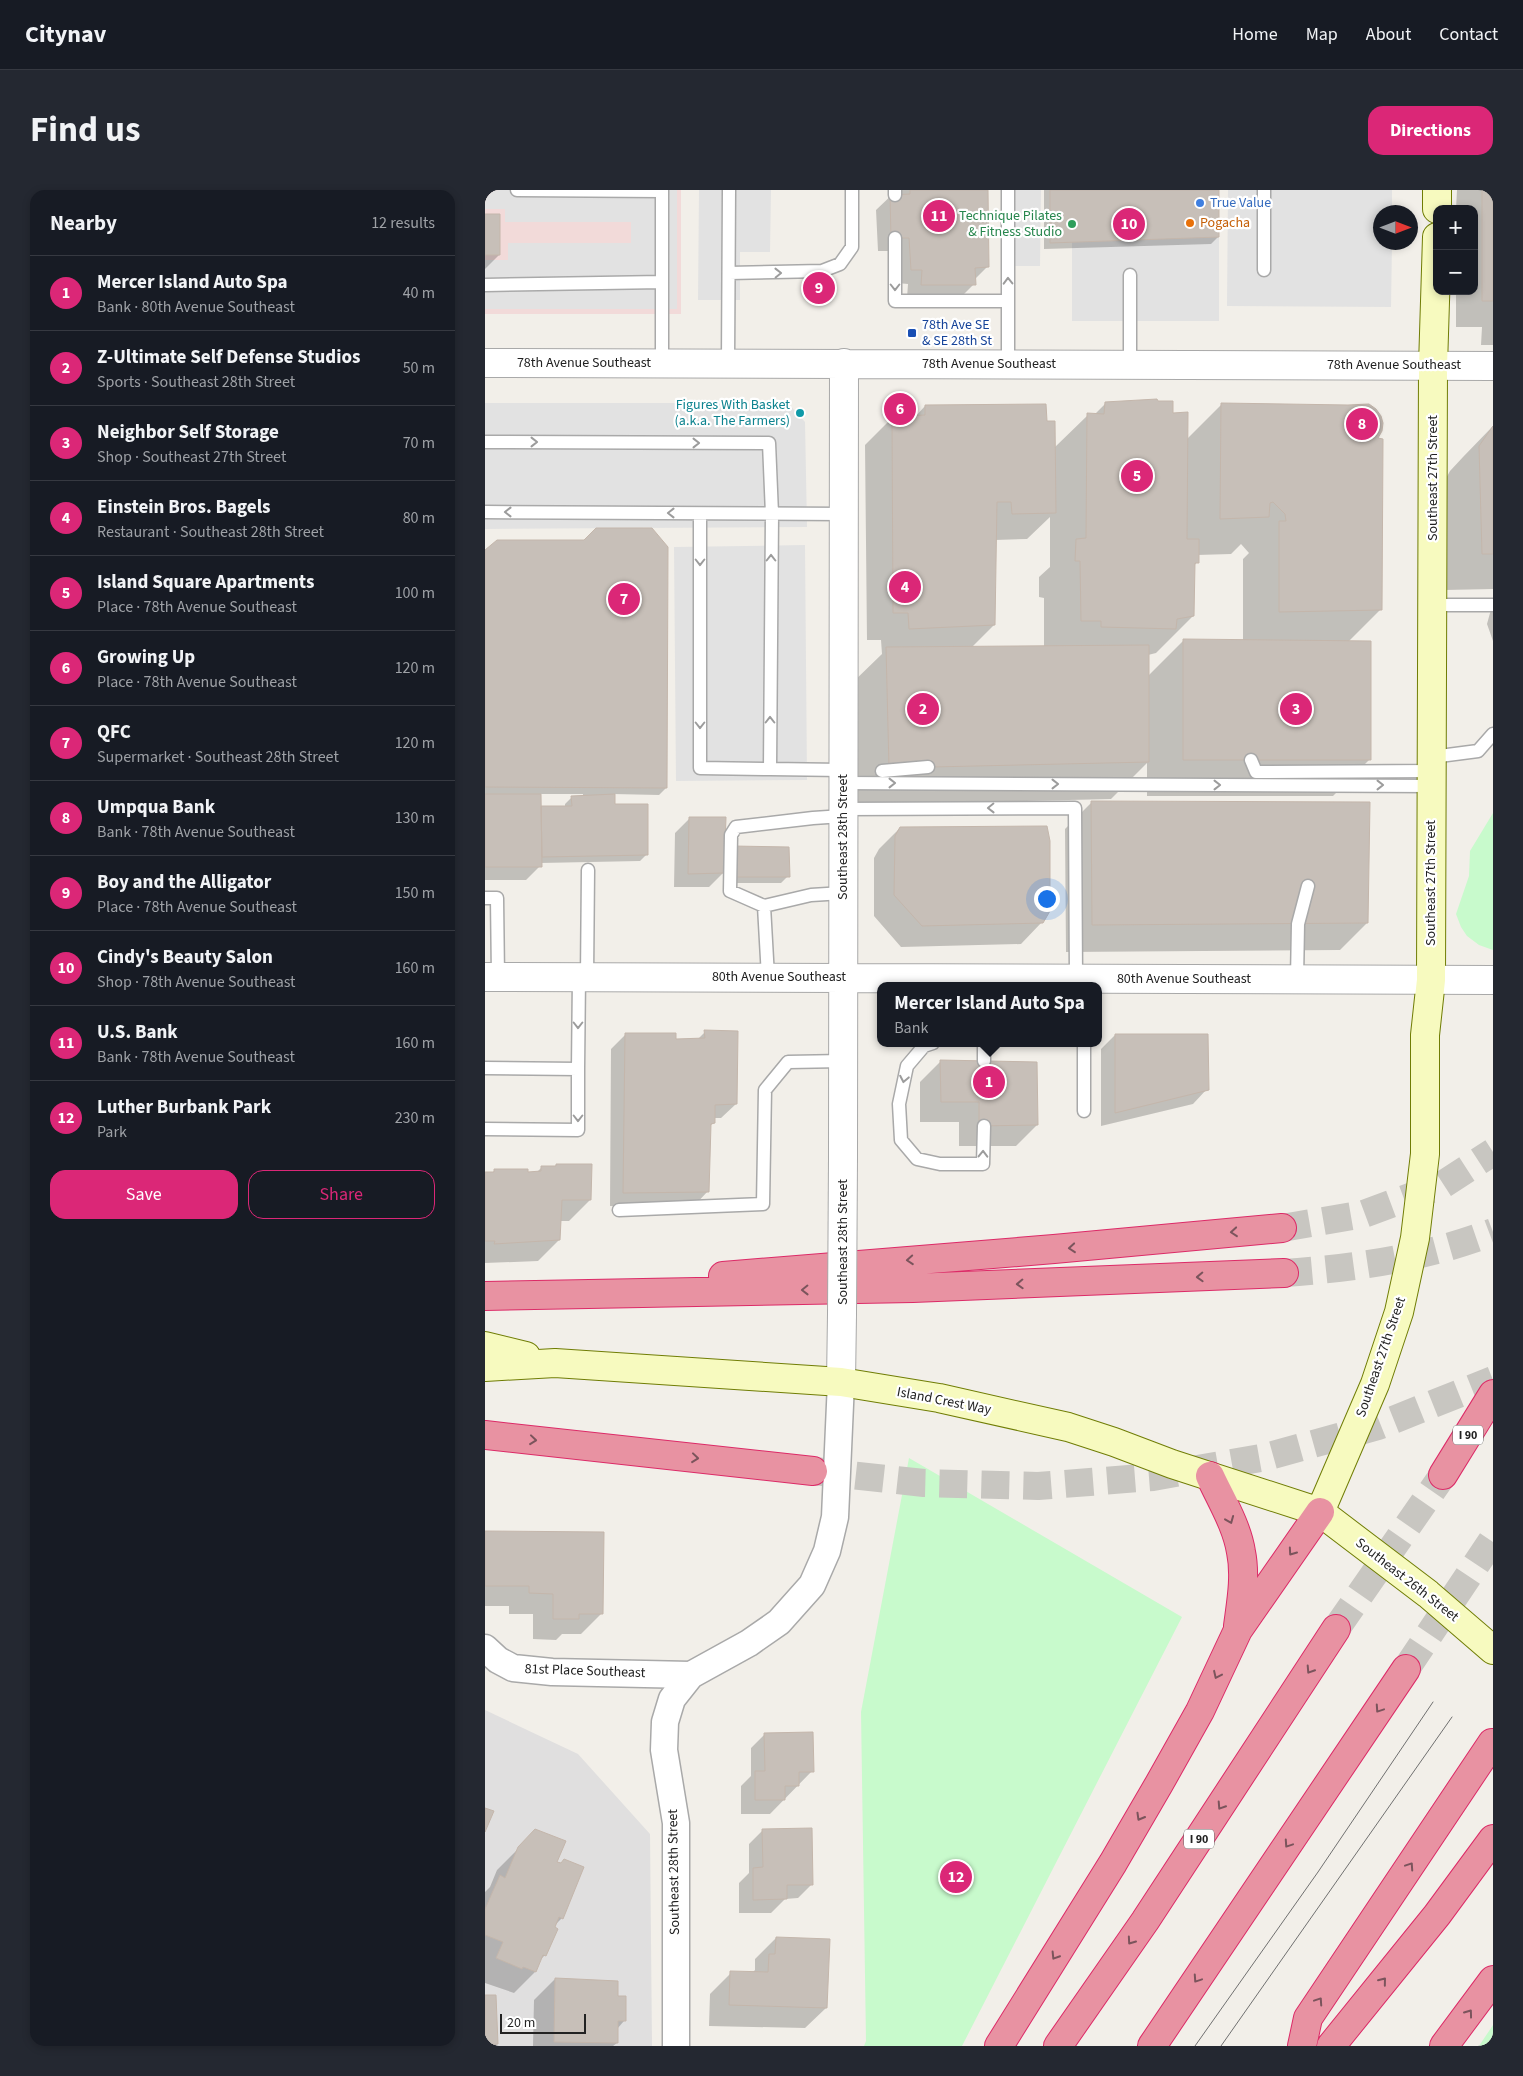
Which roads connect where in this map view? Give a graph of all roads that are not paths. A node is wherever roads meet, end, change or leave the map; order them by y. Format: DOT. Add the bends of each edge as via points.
graph roads {
  1 [pos="517,190"];
  2 [pos="661,190"];
  3 [pos="729,190"];
  4 [pos="852,190"];
  5 [pos="1008,190"];
  6 [pos="1264,190"];
  7 [pos="1437,190"];
  8 [pos="1437,205"];
  9 [pos="895,238"];
  10 [pos="1437,250"];
  11 [pos="1264,270"];
  12 [pos="729,273"];
  13 [pos="1130,275"];
  14 [pos="663,282"];
  15 [pos="485,285"];
  16 [pos="1008,301"];
  17 [pos="485,363"];
  18 [pos="728,363"];
  19 [pos="844,363"];
  20 [pos="661,364"];
  21 [pos="1008,364"];
  22 [pos="1130,364"];
  23 [pos="1433,366"];
  24 [pos="1493,366"];
  25 [pos="485,442"];
  26 [pos="485,512"];
  27 [pos="700,514"];
  28 [pos="772,514"];
  29 [pos="844,514"];
  30 [pos="1433,605"];
  31 [pos="1493,605"];
  32 [pos="1493,734"];
  33 [pos="1251,760"];
  34 [pos="928,767"];
  35 [pos="770,769"];
  36 [pos="882,770"];
  37 [pos="1432,771"];
  38 [pos="843,776"];
  39 [pos="843,813"];
  40 [pos="588,870"];
  41 [pos="1308,886"];
  42 [pos="843,893"];
  43 [pos="485,898"];
  44 [pos="764,906"];
  45 [pos="492,977"];
  46 [pos="583,977"];
  47 [pos="767,977"];
  48 [pos="843,977"];
  49 [pos="1297,978"];
  50 [pos="1431,980"];
  51 [pos="1493,980"];
  52 [pos="1081,981"];
  53 [pos="983,982"];
  54 [pos="923,1047"];
  55 [pos="984,1047"];
  56 [pos="1084,1047"];
  57 [pos="843,1061"];
  58 [pos="984,1061"];
  59 [pos="485,1068"];
  60 [pos="578,1069"];
  61 [pos="1084,1111"];
  62 [pos="984,1126"];
  63 [pos="485,1129"];
  64 [pos="619,1210"];
  65 [pos="1282,1228"];
  66 [pos="1283,1274"];
  67 [pos="485,1296"];
  68 [pos="516,1296"];
  69 [pos="485,1346"];
  70 [pos="555,1363"];
  71 [pos="485,1367"];
  72 [pos="841,1382"];
  73 [pos="1493,1394"];
  74 [pos="485,1435"];
  75 [pos="813,1471"];
  76 [pos="1443,1475"];
  77 [pos="1210,1476"];
  78 [pos="1320,1512"];
  79 [pos="1336,1629"];
  80 [pos="1237,1630"];
  81 [pos="485,1648"];
  82 [pos="1493,1650"];
  83 [pos="1406,1669"];
  84 [pos="691,1675"];
  85 [pos="1492,1743"];
  86 [pos="1493,1839"];
  87 [pos="1493,1980"];
  88 [pos="676,2046"];
  89 [pos="999,2046"];
  90 [pos="1058,2046"];
  91 [pos="1152,2046"];
  92 [pos="1302,2046"];
  93 [pos="1331,2046"];
  94 [pos="1444,2046"];
  1 -- 2 [label="lane"];
  2 -- 14 [label="lane"];
  3 -- 12 [label="lane"];
  12 -- 4 [label="lane, one-way" via="822,271 840,264 852,247"];
  16 -- 5 [label="lane, one-way"];
  6 -- 11 [label="lane"];
  7 -- 8 [label="main road"];
  9 -- 16 [label="lane, one-way" via="895,301"];
  10 -- 23 [label="main road, Southeast 27th Street"];
  12 -- 18 [label="lane"];
  13 -- 22 [label="lane"];
  14 -- 15 [label="lane"];
  14 -- 20 [label="lane"];
  16 -- 21 [label="lane"];
  17 -- 20 [label="street, 78th Avenue Southeast"];
  18 -- 19 [label="street, 78th Avenue Southeast"];
  18 -- 20 [label="street, 78th Avenue Southeast"];
  19 -- 21 [label="street, 78th Avenue Southeast"];
  19 -- 29 [label="street, Southeast 28th Street"];
  21 -- 22 [label="street, 78th Avenue Southeast"];
  22 -- 23 [label="street, 78th Avenue Southeast"];
  23 -- 24 [label="street, 78th Avenue Southeast"];
  23 -- 30 [label="main road, Southeast 27th Street"];
  25 -- 28 [label="lane, one-way" via="769,444"];
  27 -- 26 [label="lane, one-way"];
  27 -- 28 [label="lane"];
  27 -- 35 [label="lane, one-way" via="700,768"];
  28 -- 29 [label="lane"];
  35 -- 28 [label="lane, one-way"];
  29 -- 38 [label="street, Southeast 28th Street"];
  30 -- 31 [label="lane"];
  30 -- 37 [label="main road, Southeast 27th Street"];
  32 -- 37 [label="lane" via="1478,751"];
  33 -- 37 [label="lane" via="1256,772"];
  34 -- 36 [label="lane"];
  35 -- 38 [label="lane"];
  38 -- 37 [label="lane, one-way"];
  37 -- 50 [label="main road, Southeast 27th Street"];
  38 -- 39 [label="street, Southeast 28th Street"];
  39 -- 42 [label="street, Southeast 28th Street"];
  39 -- 44 [label="lane" via="736,827 731,835 730,891"];
  52 -- 39 [label="lane, one-way" via="1075,808"];
  40 -- 46 [label="lane"];
  41 -- 49 [label="lane" via="1298,924"];
  42 -- 44 [label="lane" via="811,895"];
  42 -- 48 [label="street, Southeast 28th Street"];
  43 -- 45 [label="lane" via="497,898"];
  44 -- 47 [label="lane"];
  45 -- 46 [label="street, 80th Avenue Southeast"];
  46 -- 47 [label="street, 80th Avenue Southeast"];
  46 -- 60 [label="lane, one-way"];
  47 -- 48 [label="street, 80th Avenue Southeast"];
  48 -- 53 [label="street, 80th Avenue Southeast"];
  48 -- 57 [label="street, Southeast 28th Street"];
  49 -- 50 [label="street, 80th Avenue Southeast"];
  49 -- 52 [label="street, 80th Avenue Southeast"];
  50 -- 51 [label="street, 80th Avenue Southeast"];
  50 -- 78 [label="main road, Southeast 27th Street" via="1425,1035 1425,1154 1415,1238 1399,1312 1375,1384"];
  52 -- 53 [label="street, 80th Avenue Southeast"];
  54 -- 62 [label="lane, one-way" via="907,1066 899,1104 901,1140 917,1159 940,1164 983,1164"];
  55 -- 58 [label="lane"];
  56 -- 61 [label="lane"];
  57 -- 64 [label="lane" via="788,1062 765,1090 763,1204"];
  57 -- 72 [label="street, Southeast 28th Street, bridge"];
  59 -- 60 [label="lane"];
  60 -- 63 [label="lane, one-way" via="578,1130"];
  65 -- 68 [label="highway, one-way"];
  66 -- 68 [label="highway, one-way" via="913,1288"];
  67 -- 68 [label="highway"];
  69 -- 70 [label="main road, Island Crest Way"];
  70 -- 71 [label="main road, Island Crest Way"];
  70 -- 72 [label="main road, Island Crest Way"];
  72 -- 77 [label="main road, Island Crest Way" via="939,1398 1068,1427"];
  72 -- 84 [label="street, Southeast 28th Street" via="835,1516 827,1551 812,1585 779,1622 749,1643"];
  73 -- 76 [label="highway, I 90"];
  74 -- 75 [label="highway, one-way"];
  77 -- 78 [label="main road, Island Crest Way"];
  77 -- 80 [label="highway, one-way" via="1241,1552 1242,1589"];
  78 -- 80 [label="highway, one-way"];
  78 -- 82 [label="main road, Southeast 26th Street" via="1428,1594"];
  79 -- 90 [label="highway, I 90, one-way" via="1145,1921"];
  80 -- 89 [label="highway, one-way" via="1200,1711 1159,1784"];
  81 -- 84 [label="street, 81st Place Southeast" via="513,1668"];
  83 -- 91 [label="highway, one-way"];
  84 -- 88 [label="street, Southeast 28th Street" via="672,1698 665,1722 664,1750 676,1823"];
  92 -- 85 [label="highway, one-way" via="1308,2018"];
  93 -- 86 [label="highway, one-way" via="1437,1915"];
  94 -- 87 [label="highway, one-way"];
}
